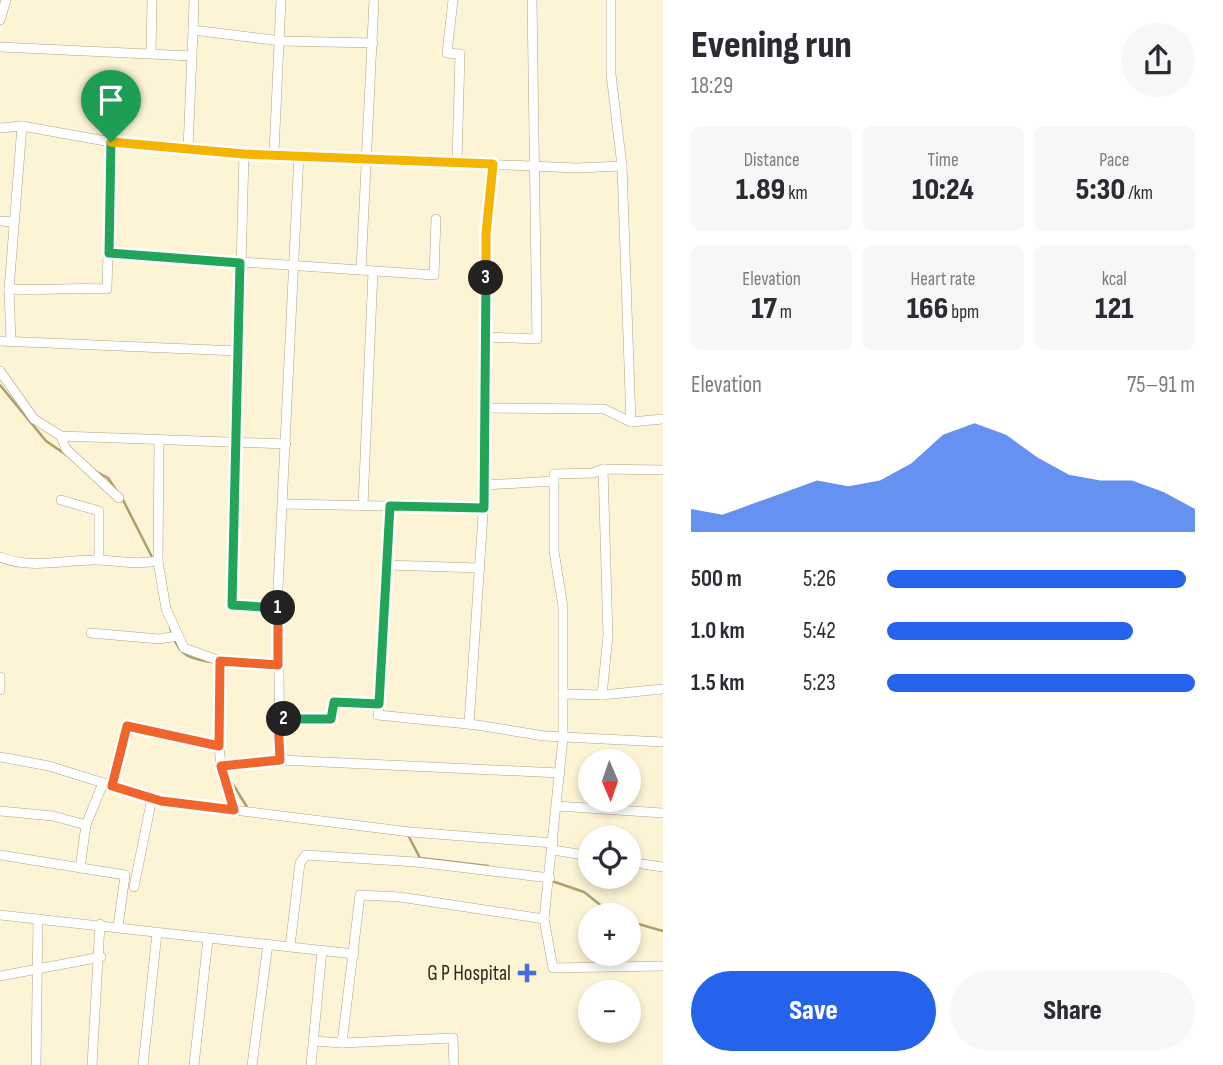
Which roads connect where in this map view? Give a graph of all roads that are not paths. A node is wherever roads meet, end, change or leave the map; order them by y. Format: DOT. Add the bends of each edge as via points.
graph roads {
  1 [pos="152,0"];
  2 [pos="194,0"];
  3 [pos="281,0"];
  4 [pos="374,0"];
  5 [pos="453,0"];
  6 [pos="533,0"];
  7 [pos="611,0"];
  8 [pos="4,1"];
  9 [pos="0,20"];
  10 [pos="193,30"];
  11 [pos="281,41"];
  12 [pos="373,43"];
  13 [pos="0,47"];
  14 [pos="151,53"];
  15 [pos="192,56"];
  16 [pos="22,126"];
  17 [pos="0,128"];
  18 [pos="111,142"];
  19 [pos="188,149"];
  20 [pos="274,153"];
  21 [pos="244,154"];
  22 [pos="299,154"];
  23 [pos="368,158"];
  24 [pos="457,161"];
  25 [pos="493,164"];
  26 [pos="537,166"];
  27 [pos="622,166"];
  28 [pos="436,219"];
  29 [pos="0,221"];
  30 [pos="13,222"];
  31 [pos="109,253"];
  32 [pos="240,263"];
  33 [pos="293,265"];
  34 [pos="361,270"];
  35 [pos="373,271"];
  36 [pos="9,289"];
  37 [pos="486,337"];
  38 [pos="0,341"];
  39 [pos="10,341"];
  40 [pos="238,351"];
  41 [pos="0,371"];
  42 [pos="485,408"];
  43 [pos="663,419"];
  44 [pos="631,422"];
  45 [pos="61,436"];
  46 [pos="159,442"];
  47 [pos="235,442"];
  48 [pos="286,444"];
  49 [pos="603,469"];
  50 [pos="663,470"];
  51 [pos="554,481"];
  52 [pos="485,485"];
  53 [pos="119,498"];
  54 [pos="61,499"];
  55 [pos="284,504"];
  56 [pos="363,506"];
  57 [pos="390,506"];
  58 [pos="484,508"];
  59 [pos="0,557"];
  60 [pos="99,560"];
  61 [pos="158,561"];
  62 [pos="387,565"];
  63 [pos="480,568"];
  64 [pos="278,608"];
  65 [pos="91,633"];
  66 [pos="178,636"];
  67 [pos="220,661"];
  68 [pos="278,665"];
  69 [pos="0,677"];
  70 [pos="663,689"];
  71 [pos="0,690"];
  72 [pos="563,694"];
  73 [pos="602,695"];
  74 [pos="379,704"];
  75 [pos="278,719"];
  76 [pos="469,724"];
  77 [pos="563,738"];
  78 [pos="663,742"];
  79 [pos="219,746"];
  80 [pos="0,757"];
  81 [pos="280,760"];
  82 [pos="221,766"];
  83 [pos="560,773"];
  84 [pos="108,784"];
  85 [pos="152,798"];
  86 [pos="557,806"];
  87 [pos="234,810"];
  88 [pos="0,811"];
  89 [pos="663,813"];
  90 [pos="86,825"];
  91 [pos="553,846"];
  92 [pos="578,853"];
  93 [pos="0,855"];
  94 [pos="641,864"];
  95 [pos="663,867"];
  96 [pos="80,868"];
  97 [pos="550,878"];
  98 [pos="134,887"];
  99 [pos="0,915"];
  100 [pos="38,919"];
  101 [pos="544,919"];
  102 [pos="100,924"];
  103 [pos="118,927"];
  104 [pos="157,933"];
  105 [pos="208,939"];
  106 [pos="268,944"];
  107 [pos="290,946"];
  108 [pos="322,950"];
  109 [pos="354,954"];
  110 [pos="101,957"];
  111 [pos="663,966"];
  112 [pos="36,971"];
  113 [pos="0,976"];
  114 [pos="314,1041"];
  115 [pos="342,1043"];
  116 [pos="36,1065"];
  117 [pos="92,1065"];
  118 [pos="143,1065"];
  119 [pos="194,1065"];
  120 [pos="251,1065"];
  121 [pos="311,1065"];
  122 [pos="454,1065"];
  1 -- 14 [label="street"];
  2 -- 10 [label="street"];
  3 -- 11 [label="street"];
  4 -- 12 [label="street"];
  5 -- 24 [label="street" via="447,53 460,54"];
  6 -- 26 [label="street"];
  7 -- 27 [label="street" via="611,74"];
  8 -- 9 [label="street"];
  10 -- 11 [label="street"];
  10 -- 15 [label="street"];
  11 -- 12 [label="street"];
  11 -- 20 [label="street"];
  12 -- 23 [label="street"];
  13 -- 14 [label="street"];
  14 -- 15 [label="street"];
  15 -- 19 [label="street"];
  16 -- 17 [label="street"];
  16 -- 18 [label="street"];
  16 -- 30 [label="street"];
  18 -- 19 [label="street"];
  18 -- 31 [label="street"];
  19 -- 21 [label="street"];
  20 -- 21 [label="street"];
  20 -- 22 [label="street"];
  21 -- 32 [label="street"];
  22 -- 23 [label="street"];
  22 -- 33 [label="street"];
  23 -- 24 [label="street"];
  23 -- 34 [label="street"];
  24 -- 25 [label="street"];
  25 -- 26 [label="street"];
  25 -- 37 [label="street" via="486,234"];
  26 -- 27 [label="street"];
  26 -- 37 [label="street" via="537,339"];
  27 -- 44 [label="street"];
  28 -- 35 [label="street" via="434,275"];
  29 -- 30 [label="street"];
  30 -- 36 [label="street"];
  31 -- 32 [label="street"];
  31 -- 36 [label="street" via="107,289"];
  32 -- 33 [label="street"];
  32 -- 40 [label="street"];
  33 -- 34 [label="street"];
  33 -- 48 [label="street"];
  34 -- 35 [label="street"];
  35 -- 56 [label="street"];
  36 -- 39 [label="street"];
  37 -- 42 [label="street"];
  38 -- 39 [label="street"];
  39 -- 40 [label="street"];
  40 -- 47 [label="street"];
  41 -- 45 [label="street" via="34,419"];
  42 -- 44 [label="street" via="604,409"];
  42 -- 52 [label="street"];
  43 -- 44 [label="street"];
  45 -- 46 [label="street"];
  45 -- 53 [label="street" via="66,449"];
  46 -- 47 [label="street"];
  46 -- 61 [label="street"];
  47 -- 48 [label="street"];
  47 -- 64 [label="street" via="232,605"];
  48 -- 55 [label="street"];
  49 -- 50 [label="street"];
  49 -- 51 [label="street" via="554,474"];
  49 -- 73 [label="street" via="608,635"];
  51 -- 52 [label="street"];
  51 -- 72 [label="street" via="554,551 564,607"];
  52 -- 58 [label="street"];
  54 -- 60 [label="street" via="99,511"];
  55 -- 56 [label="street"];
  55 -- 64 [label="street"];
  56 -- 57 [label="street"];
  57 -- 58 [label="street"];
  57 -- 62 [label="street"];
  58 -- 63 [label="street"];
  59 -- 60 [label="street" via="17,564"];
  60 -- 61 [label="street" via="131,565"];
  61 -- 66 [label="street" via="166,609"];
  62 -- 63 [label="street"];
  62 -- 74 [label="street"];
  63 -- 76 [label="street"];
  64 -- 68 [label="street"];
  65 -- 66 [label="street" via="159,639"];
  66 -- 67 [label="street" via="184,648"];
  67 -- 68 [label="street"];
  67 -- 79 [label="street"];
  68 -- 75 [label="street"];
  69 -- 71 [label="street"];
  70 -- 73 [label="street"];
  72 -- 73 [label="street"];
  72 -- 77 [label="street"];
  74 -- 75 [label="street" via="334,702 331,719"];
  74 -- 76 [label="street" via="378,715"];
  75 -- 81 [label="street"];
  76 -- 77 [label="street"];
  77 -- 78 [label="street"];
  77 -- 83 [label="street"];
  79 -- 82 [label="street"];
  79 -- 84 [label="street" via="127,726"];
  80 -- 84 [label="street"];
  81 -- 82 [label="street"];
  81 -- 83 [label="street"];
  82 -- 87 [label="street"];
  83 -- 86 [label="street"];
  84 -- 85 [label="street"];
  84 -- 90 [label="street"];
  85 -- 87 [label="street"];
  85 -- 98 [label="street"];
  86 -- 89 [label="street"];
  86 -- 91 [label="street"];
  87 -- 91 [label="street"];
  88 -- 90 [label="street" via="53,816"];
  90 -- 96 [label="street"];
  91 -- 92 [label="street"];
  91 -- 97 [label="street"];
  93 -- 96 [label="street"];
  94 -- 95 [label="street"];
  96 -- 103 [label="street" via="125,875"];
  97 -- 101 [label="street"];
  97 -- 107 [label="street" via="306,855 300,863"];
  99 -- 100 [label="street"];
  100 -- 102 [label="street"];
  100 -- 112 [label="street"];
  101 -- 109 [label="street" via="360,895"];
  101 -- 111 [label="street" via="553,968"];
  102 -- 103 [label="street"];
  102 -- 110 [label="street"];
  103 -- 104 [label="street"];
  104 -- 105 [label="street"];
  104 -- 118 [label="street"];
  105 -- 106 [label="street"];
  105 -- 119 [label="street"];
  106 -- 107 [label="street"];
  106 -- 120 [label="street"];
  107 -- 108 [label="street"];
  108 -- 109 [label="street"];
  108 -- 114 [label="street"];
  109 -- 115 [label="street"];
  110 -- 112 [label="street"];
  110 -- 117 [label="street"];
  112 -- 113 [label="street"];
  112 -- 116 [label="street"];
  114 -- 115 [label="street"];
  114 -- 121 [label="street"];
  115 -- 122 [label="street" via="453,1038"];
}
